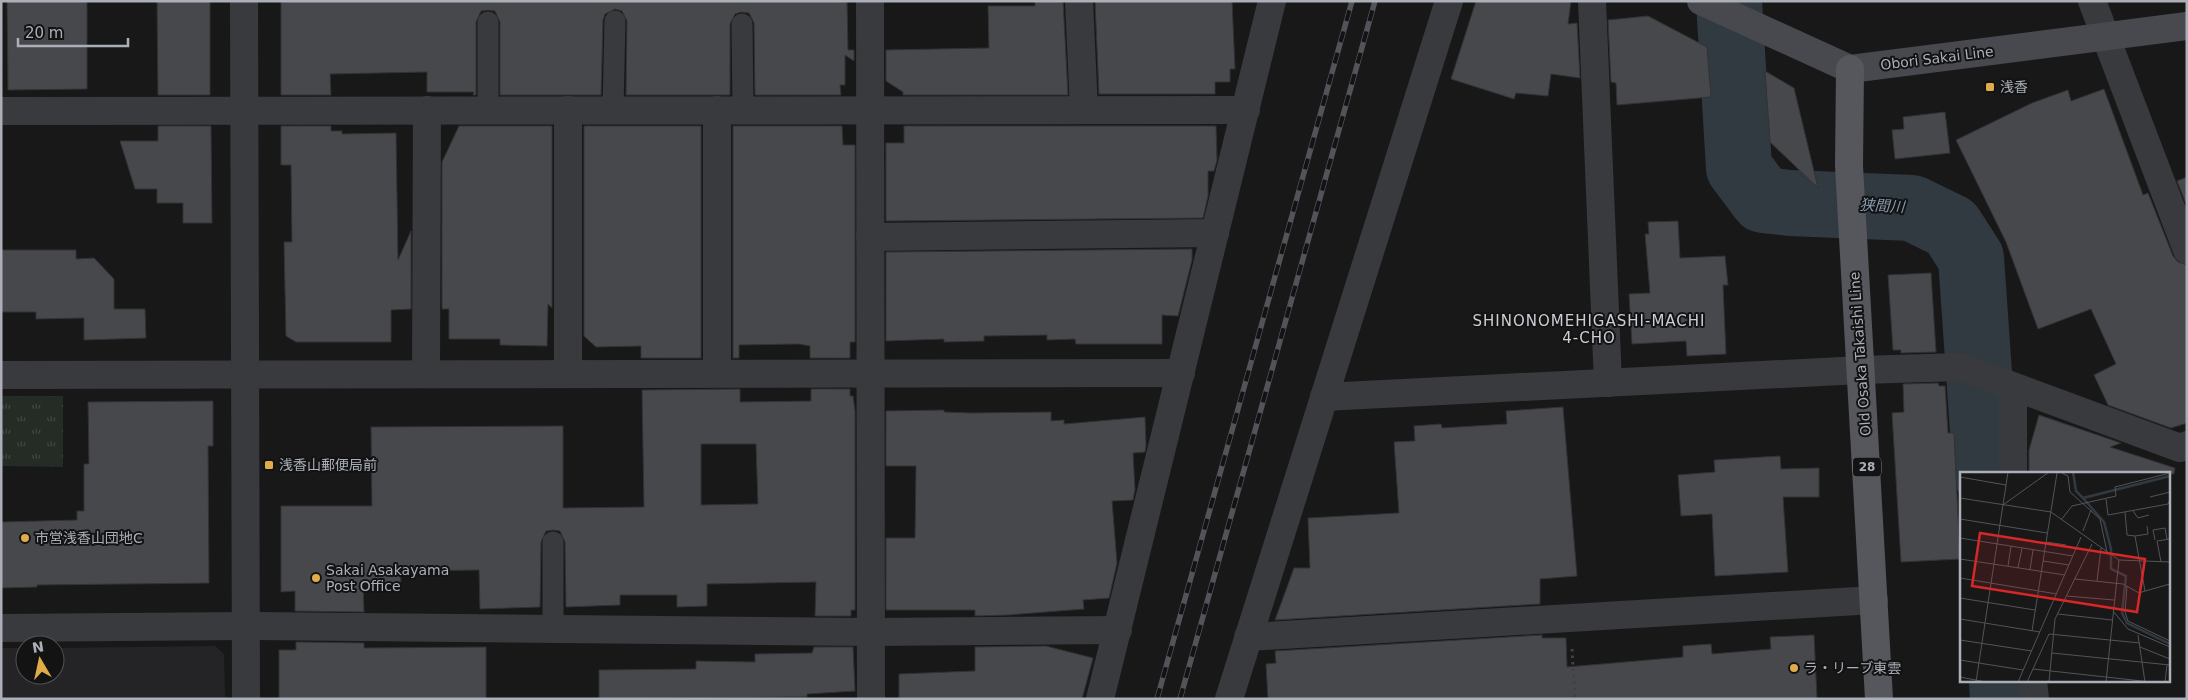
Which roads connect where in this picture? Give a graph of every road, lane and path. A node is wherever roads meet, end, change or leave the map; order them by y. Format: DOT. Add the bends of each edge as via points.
graph roads {
  1 [pos="244,1"];
  2 [pos="870,1"];
  3 [pos="1079,1"];
  4 [pos="1272,1"];
  5 [pos="1449,1"];
  6 [pos="1592,1"];
  7 [pos="2092,1"];
  8 [pos="1706,4"];
  9 [pos="615,20"];
  10 [pos="488,22"];
  11 [pos="742,24"];
  12 [pos="2187,26"];
  13 [pos="2106,37"];
  14 [pos="1850,69"];
  15 [pos="427,110"];
  16 [pos="488,110"];
  17 [pos="568,110"];
  18 [pos="613,110"];
  19 [pos="730,110"];
  20 [pos="1084,110"];
  21 [pos="1246,110"];
  22 [pos="1,111"];
  23 [pos="244,111"];
  24 [pos="870,111"];
  25 [pos="1215,233"];
  26 [pos="870,237"];
  27 [pos="2187,250"];
  28 [pos="1861,370"];
  29 [pos="870,373"];
  30 [pos="1181,373"];
  31 [pos="426,374"];
  32 [pos="568,374"];
  33 [pos="717,374"];
  34 [pos="1,375"];
  35 [pos="245,375"];
  36 [pos="1608,383"];
  37 [pos="2007,385"];
  38 [pos="1324,397"];
  39 [pos="2187,445"];
  40 [pos="2013,472"];
  41 [pos="553,542"];
  42 [pos="1874,600"];
  43 [pos="1570,618"];
  44 [pos="245,626"];
  45 [pos="1,628"];
  46 [pos="553,629"];
  47 [pos="1118,630"];
  48 [pos="871,632"];
  49 [pos="1248,637"];
  50 [pos="2033,682"];
  51 [pos="246,699"];
  52 [pos="871,699"];
  53 [pos="1100,699"];
  54 [pos="1229,699"];
  55 [pos="1575,699"];
  56 [pos="1879,699"];
  57 [pos="2035,699"];
  1 -- 23 [label="street"];
  2 -- 24 [label="street"];
  3 -- 20 [label="street"];
  4 -- 21 [label="street"];
  5 -- 38 [label="street"];
  6 -- 36 [label="street"];
  7 -- 13 [label="street"];
  8 -- 14 [label="main road"];
  9 -- 18 [label="lane"];
  10 -- 16 [label="lane"];
  11 -- 19 [label="lane"];
  12 -- 13 [label="main road, Obori Sakai Line"];
  13 -- 14 [label="main road, Obori Sakai Line"];
  13 -- 27 [label="street"];
  14 -- 28 [label="main road, Old Osaka Takaishi Line / 28" via="1849,166"];
  15 -- 16 [label="street"];
  15 -- 23 [label="street"];
  15 -- 31 [label="street"];
  16 -- 17 [label="street"];
  17 -- 18 [label="street"];
  17 -- 32 [label="street"];
  18 -- 19 [label="street"];
  19 -- 24 [label="street"];
  19 -- 33 [label="street"];
  20 -- 21 [label="street"];
  20 -- 24 [label="street"];
  21 -- 25 [label="street"];
  22 -- 23 [label="street"];
  23 -- 35 [label="street"];
  24 -- 26 [label="street"];
  25 -- 26 [label="street"];
  25 -- 30 [label="street"];
  26 -- 29 [label="street"];
  28 -- 36 [label="street"];
  28 -- 37 [label="street" via="1961,367"];
  28 -- 42 [label="main road, Old Osaka Takaishi Line / 28"];
  29 -- 30 [label="street"];
  29 -- 33 [label="street"];
  29 -- 48 [label="street"];
  30 -- 47 [label="street"];
  31 -- 32 [label="street"];
  31 -- 35 [label="street"];
  32 -- 33 [label="street"];
  34 -- 35 [label="street"];
  35 -- 44 [label="street"];
  36 -- 38 [label="street"];
  37 -- 39 [label="street" via="2180,448"];
  37 -- 40 [label="street"];
  38 -- 49 [label="street"];
  41 -- 46 [label="lane"];
  42 -- 43 [label="street"];
  42 -- 56 [label="main road, Old Osaka Takaishi Line / 28"];
  43 -- 49 [label="street"];
  43 -- 55 [label="path"];
  44 -- 45 [label="street"];
  44 -- 46 [label="street"];
  44 -- 51 [label="street"];
  46 -- 48 [label="street"];
  47 -- 48 [label="street"];
  47 -- 53 [label="street"];
  48 -- 52 [label="street"];
  49 -- 54 [label="street"];
  50 -- 57 [label="street"];
}
